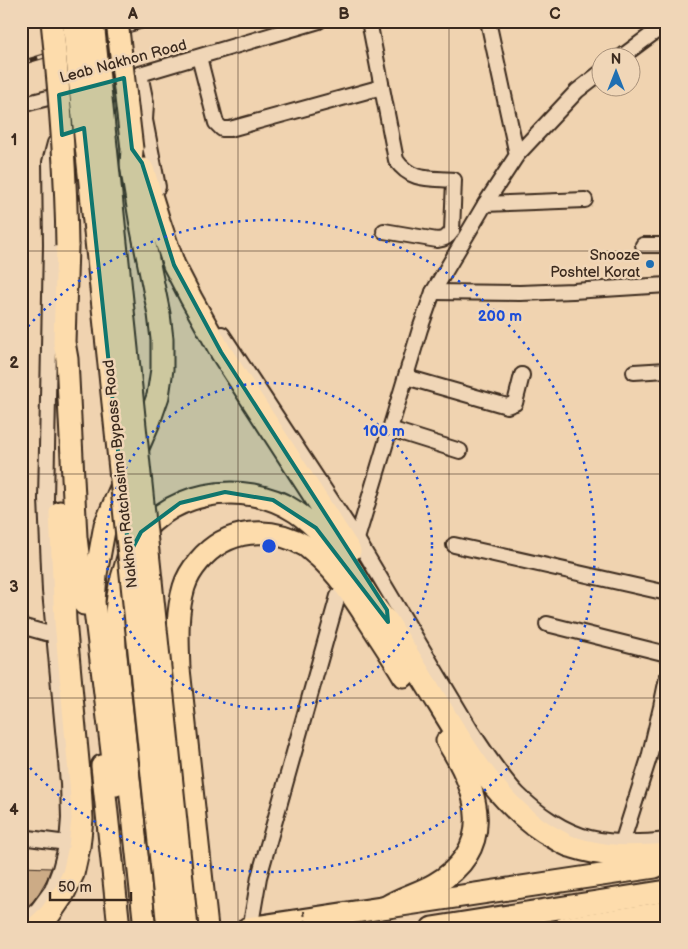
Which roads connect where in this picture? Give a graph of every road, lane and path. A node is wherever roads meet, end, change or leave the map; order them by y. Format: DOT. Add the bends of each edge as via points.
graph roads {
  1 [pos="52,21"];
  2 [pos="73,21"];
  3 [pos="93,21"];
  4 [pos="117,21"];
  5 [pos="319,21"];
  6 [pos="369,21"];
  7 [pos="488,21"];
  8 [pos="667,23"];
  9 [pos="633,48"];
  10 [pos="199,57"];
  11 [pos="140,74"];
  12 [pos="590,81"];
  13 [pos="382,87"];
  14 [pos="21,105"];
  15 [pos="145,120"];
  16 [pos="517,155"];
  17 [pos="585,200"];
  18 [pos="485,204"];
  19 [pos="150,223"];
  20 [pos="384,231"];
  21 [pos="643,245"];
  22 [pos="667,245"];
  23 [pos="667,285"];
  24 [pos="433,292"];
  25 [pos="64,342"];
  26 [pos="667,370"];
  27 [pos="634,372"];
  28 [pos="522,375"];
  29 [pos="406,377"];
  30 [pos="390,429"];
  31 [pos="460,451"];
  32 [pos="356,541"];
  33 [pos="454,545"];
  34 [pos="667,593"];
  35 [pos="339,594"];
  36 [pos="388,622"];
  37 [pos="547,624"];
  38 [pos="21,626"];
  39 [pos="53,632"];
  40 [pos="667,654"];
  41 [pos="667,678"];
  42 [pos="21,837"];
  43 [pos="667,840"];
  44 [pos="622,842"];
  45 [pos="67,843"];
  46 [pos="667,854"];
  47 [pos="124,855"];
  48 [pos="667,865"];
  49 [pos="667,891"];
  50 [pos="423,901"];
  51 [pos="386,907"];
  52 [pos="304,911"];
  53 [pos="667,912"];
  54 [pos="477,921"];
  55 [pos="21,924"];
  56 [pos="250,927"];
  57 [pos="35,928"];
  58 [pos="119,928"];
  59 [pos="132,928"];
  60 [pos="145,928"];
  61 [pos="168,928"];
  62 [pos="187,928"];
  63 [pos="207,928"];
  64 [pos="306,928"];
  65 [pos="432,928"];
  66 [pos="564,928"];
  1 -- 25 [label="highway, bridge" via="66,198"];
  2 -- 61 [label="highway, Nakhon Ratchasima Bypass Road, bridge"];
  3 -- 62 [label="highway, Nakhon Ratchasima Bypass Road, bridge"];
  4 -- 19 [label="highway, bridge" via="132,149 142,163"];
  5 -- 10 [label="street, Leab Nakhon Road"];
  6 -- 13 [label="street"];
  7 -- 16 [label="street"];
  8 -- 9 [label="street"];
  10 -- 11 [label="street, Leab Nakhon Road"];
  10 -- 13 [label="street" via="216,123 222,129"];
  11 -- 14 [label="street, Leab Nakhon Road"];
  11 -- 15 [label="street" via="146,103"];
  12 -- 16 [label="street"];
  13 -- 20 [label="street" via="396,160 411,175 454,180 452,231 449,236 437,240"];
  15 -- 32 [label="street" via="159,196 199,294"];
  15 -- 39 [label="street" via="134,116 65,133 55,143 50,162 46,499"];
  16 -- 18 [label="street"];
  17 -- 18 [label="street"];
  18 -- 24 [label="street"];
  19 -- 36 [label="highway" via="221,352 387,610"];
  19 -- 47 [label="highway" via="162,369 158,396 149,422 105,525 94,602"];
  21 -- 22 [label="street"];
  23 -- 24 [label="street" via="547,292"];
  24 -- 29 [label="street"];
  25 -- 47 [label="highway" via="76,537"];
  25 -- 57 [label="highway" via="61,360 60,500 65,621 82,819 79,847 63,895"];
  26 -- 27 [label="street"];
  28 -- 29 [label="street" via="515,403 507,406"];
  29 -- 30 [label="street"];
  30 -- 31 [label="street"];
  30 -- 32 [label="street"];
  32 -- 44 [label="street" via="472,732 516,793 536,812 561,827 589,838"];
  33 -- 34 [label="street"];
  35 -- 56 [label="street" via="259,877"];
  36 -- 46 [label="highway" via="454,730 498,791 522,817 540,831 571,847 603,855"];
  36 -- 47 [label="highway" via="346,562 316,528 273,500 244,493 201,496 180,503 141,532 130,551 119,584 115,614"];
  37 -- 40 [label="street"];
  38 -- 39 [label="street"];
  39 -- 45 [label="street" via="68,783"];
  41 -- 44 [label="street" via="649,758"];
  42 -- 45 [label="street"];
  43 -- 44 [label="street"];
  45 -- 55 [label="street" via="52,890"];
  47 -- 58 [label="highway"];
  47 -- 59 [label="highway"];
  47 -- 60 [label="highway"];
  48 -- 50 [label="highway"];
  49 -- 54 [label="highway"];
  50 -- 51 [label="highway"];
  50 -- 54 [label="highway"];
  51 -- 56 [label="highway"];
  51 -- 63 [label="highway" via="454,872 474,839 477,818 474,797 455,754 346,585 306,547 282,536 258,532 238,535 206,553 194,567 179,607 179,669"];
  52 -- 64 [label="path, bridge"];
  53 -- 66 [label="highway"];
  54 -- 65 [label="highway"];
}
